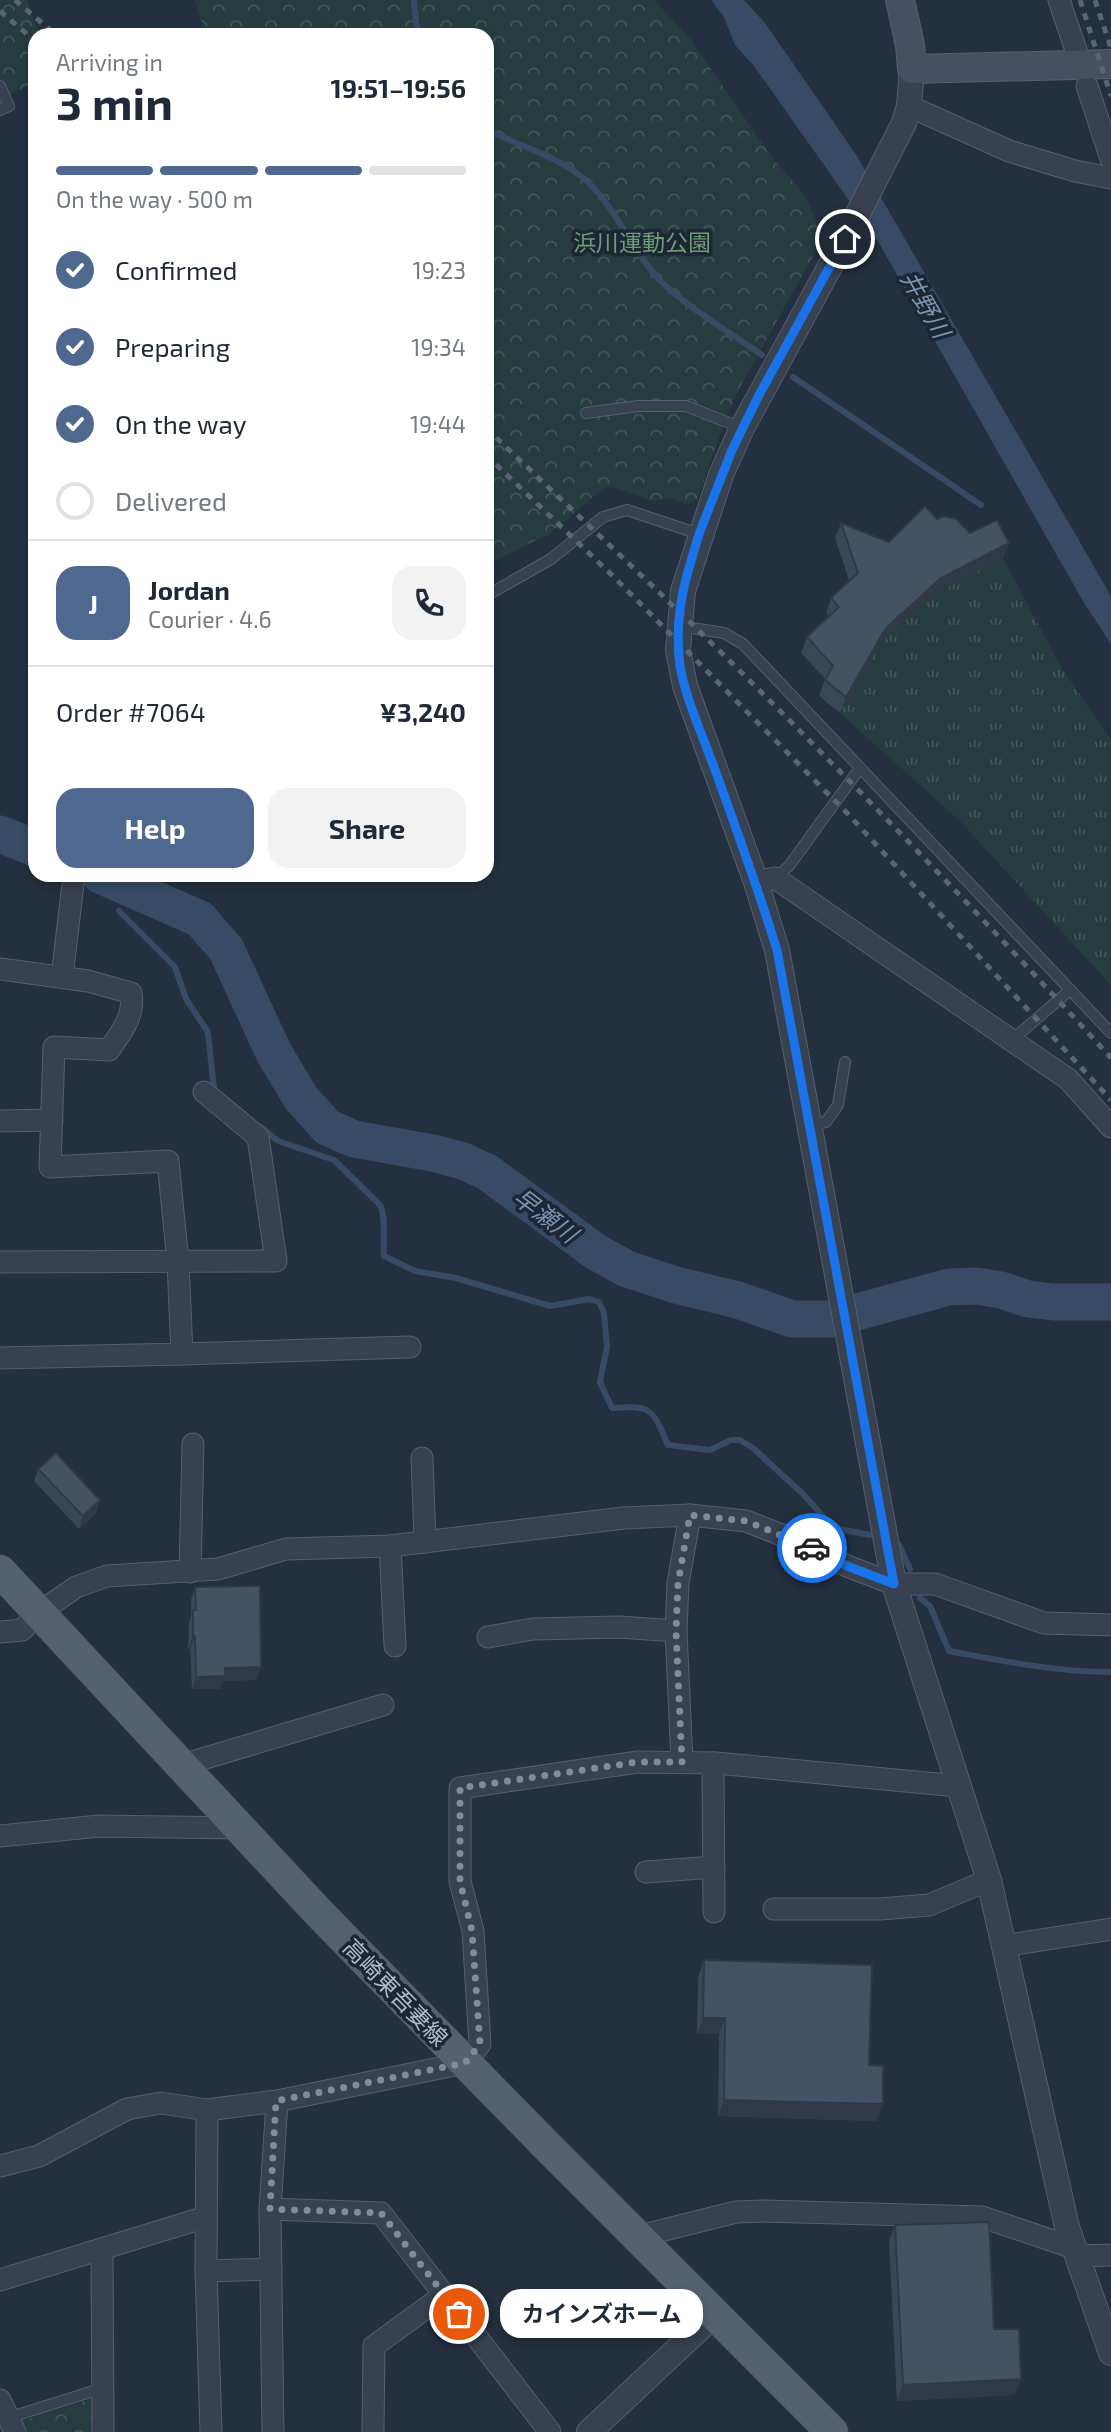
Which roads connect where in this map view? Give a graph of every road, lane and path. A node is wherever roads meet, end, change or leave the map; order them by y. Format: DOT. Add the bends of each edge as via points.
graph roads {
  1 [pos="900,0"];
  2 [pos="1059,0"];
  3 [pos="1111,64"];
  4 [pos="912,69"];
  5 [pos="1084,75"];
  6 [pos="0,86"];
  7 [pos="909,106"];
  8 [pos="0,110"];
  9 [pos="1111,159"];
  10 [pos="1111,178"];
  11 [pos="586,413"];
  12 [pos="742,428"];
  13 [pos="699,534"];
  14 [pos="494,591"];
  15 [pos="678,626"];
  16 [pos="860,768"];
  17 [pos="765,880"];
  18 [pos="73,884"];
  19 [pos="0,969"];
  20 [pos="62,977"];
  21 [pos="1070,990"];
  22 [pos="1111,1033"];
  23 [pos="1012,1040"];
  24 [pos="845,1062"];
  25 [pos="204,1092"];
  26 [pos="52,1120"];
  27 [pos="0,1121"];
  28 [pos="810,1125"];
  29 [pos="1111,1126"];
  30 [pos="0,1262"];
  31 [pos="178,1262"];
  32 [pos="410,1347"];
  33 [pos="182,1354"];
  34 [pos="0,1358"];
  35 [pos="193,1444"];
  36 [pos="422,1458"];
  37 [pos="690,1515"];
  38 [pos="425,1542"];
  39 [pos="390,1546"];
  40 [pos="0,1571"];
  41 [pos="190,1572"];
  42 [pos="894,1584"];
  43 [pos="40,1612"];
  44 [pos="1111,1625"];
  45 [pos="676,1631"];
  46 [pos="0,1632"];
  47 [pos="488,1637"];
  48 [pos="395,1646"];
  49 [pos="383,1705"];
  50 [pos="682,1762"];
  51 [pos="713,1763"];
  52 [pos="182,1765"];
  53 [pos="958,1786"];
  54 [pos="240,1828"];
  55 [pos="0,1836"];
  56 [pos="714,1867"];
  57 [pos="646,1872"];
  58 [pos="989,1880"];
  59 [pos="774,1909"];
  60 [pos="714,1912"];
  61 [pos="1111,1929"];
  62 [pos="1003,1946"];
  63 [pos="465,2063"];
  64 [pos="276,2101"];
  65 [pos="207,2110"];
  66 [pos="0,2166"];
  67 [pos="270,2209"];
  68 [pos="206,2217"];
  69 [pos="636,2237"];
  70 [pos="102,2249"];
  71 [pos="1076,2252"];
  72 [pos="1111,2255"];
  73 [pos="271,2269"];
  74 [pos="206,2271"];
  75 [pos="0,2280"];
  76 [pos="444,2295"];
  77 [pos="714,2315"];
  78 [pos="1111,2353"];
  79 [pos="103,2388"];
  80 [pos="8,2417"];
  81 [pos="103,2432"];
  82 [pos="211,2432"];
  83 [pos="273,2432"];
  84 [pos="373,2432"];
  85 [pos="550,2432"];
  86 [pos="589,2432"];
  87 [pos="832,2432"];
  1 -- 4 [label="main road"];
  2 -- 5 [label="street"];
  3 -- 5 [label="main road"];
  4 -- 5 [label="main road"];
  4 -- 7 [label="street"];
  5 -- 9 [label="street"];
  6 -- 8 [label="lane" via="9,106"];
  7 -- 10 [label="street" via="1009,151"];
  7 -- 12 [label="street" via="882,166"];
  11 -- 12 [label="lane" via="686,406"];
  12 -- 13 [label="street"];
  13 -- 14 [label="lane" via="627,510 603,517 551,559"];
  13 -- 15 [label="street" via="682,591"];
  15 -- 16 [label="lane" via="724,633 743,644"];
  15 -- 17 [label="street" via="685,686"];
  16 -- 17 [label="lane" via="789,866"];
  16 -- 21 [label="lane"];
  17 -- 23 [label="street"];
  17 -- 28 [label="street"];
  18 -- 20 [label="street"];
  19 -- 20 [label="street"];
  20 -- 26 [label="street" via="120,988 131,993 133,1005 127,1024 109,1050 54,1047"];
  21 -- 22 [label="lane"];
  21 -- 23 [label="lane"];
  23 -- 29 [label="street" via="1068,1079"];
  24 -- 28 [label="lane" via="838,1105 826,1122"];
  25 -- 31 [label="street" via="258,1137 276,1261"];
  26 -- 27 [label="street"];
  26 -- 31 [label="street" via="50,1167 168,1161"];
  28 -- 42 [label="street"];
  30 -- 31 [label="street"];
  31 -- 33 [label="street"];
  32 -- 33 [label="street"];
  33 -- 34 [label="street"];
  35 -- 41 [label="street"];
  36 -- 38 [label="street"];
  37 -- 38 [label="street" via="624,1518"];
  37 -- 42 [label="street" via="746,1521"];
  37 -- 45 [label="street" via="678,1583"];
  38 -- 39 [label="street"];
  39 -- 41 [label="street" via="286,1549 218,1569"];
  39 -- 48 [label="street"];
  40 -- 43 [label="main road, 高崎東吾妻線"];
  41 -- 43 [label="street" via="107,1576 76,1587"];
  42 -- 44 [label="street" via="935,1584 1044,1623"];
  42 -- 53 [label="street"];
  43 -- 46 [label="street" via="22,1630"];
  43 -- 52 [label="main road, 高崎東吾妻線"];
  45 -- 47 [label="street" via="533,1629"];
  45 -- 50 [label="street"];
  49 -- 52 [label="street"];
  50 -- 51 [label="street"];
  50 -- 63 [label="street" via="638,1762 460,1788 460,1881 472,1931 480,2044"];
  51 -- 53 [label="street"];
  51 -- 56 [label="street"];
  52 -- 54 [label="main road, 高崎東吾妻線"];
  53 -- 58 [label="street"];
  54 -- 55 [label="street" via="99,1826"];
  54 -- 63 [label="main road, 高崎東吾妻線"];
  56 -- 57 [label="street"];
  56 -- 60 [label="street"];
  58 -- 59 [label="street" via="929,1905"];
  58 -- 62 [label="street"];
  61 -- 62 [label="street"];
  62 -- 71 [label="street"];
  63 -- 64 [label="street"];
  63 -- 69 [label="main road, 高崎東吾妻線"];
  64 -- 65 [label="street"];
  64 -- 67 [label="street"];
  65 -- 66 [label="street" via="161,2103 127,2109 39,2156"];
  65 -- 68 [label="street"];
  67 -- 73 [label="street"];
  67 -- 76 [label="street" via="381,2213"];
  68 -- 70 [label="street"];
  68 -- 74 [label="street"];
  69 -- 71 [label="street" via="736,2212 982,2217"];
  69 -- 77 [label="main road, 高崎東吾妻線"];
  70 -- 75 [label="street"];
  70 -- 79 [label="street"];
  71 -- 72 [label="street"];
  71 -- 78 [label="street"];
  73 -- 74 [label="street"];
  73 -- 83 [label="street"];
  74 -- 82 [label="street"];
  76 -- 84 [label="street" via="374,2346"];
  76 -- 85 [label="street"];
  77 -- 86 [label="street"];
  77 -- 87 [label="main road, 高崎東吾妻線"];
  79 -- 80 [label="lane"];
  79 -- 81 [label="street"];
}
